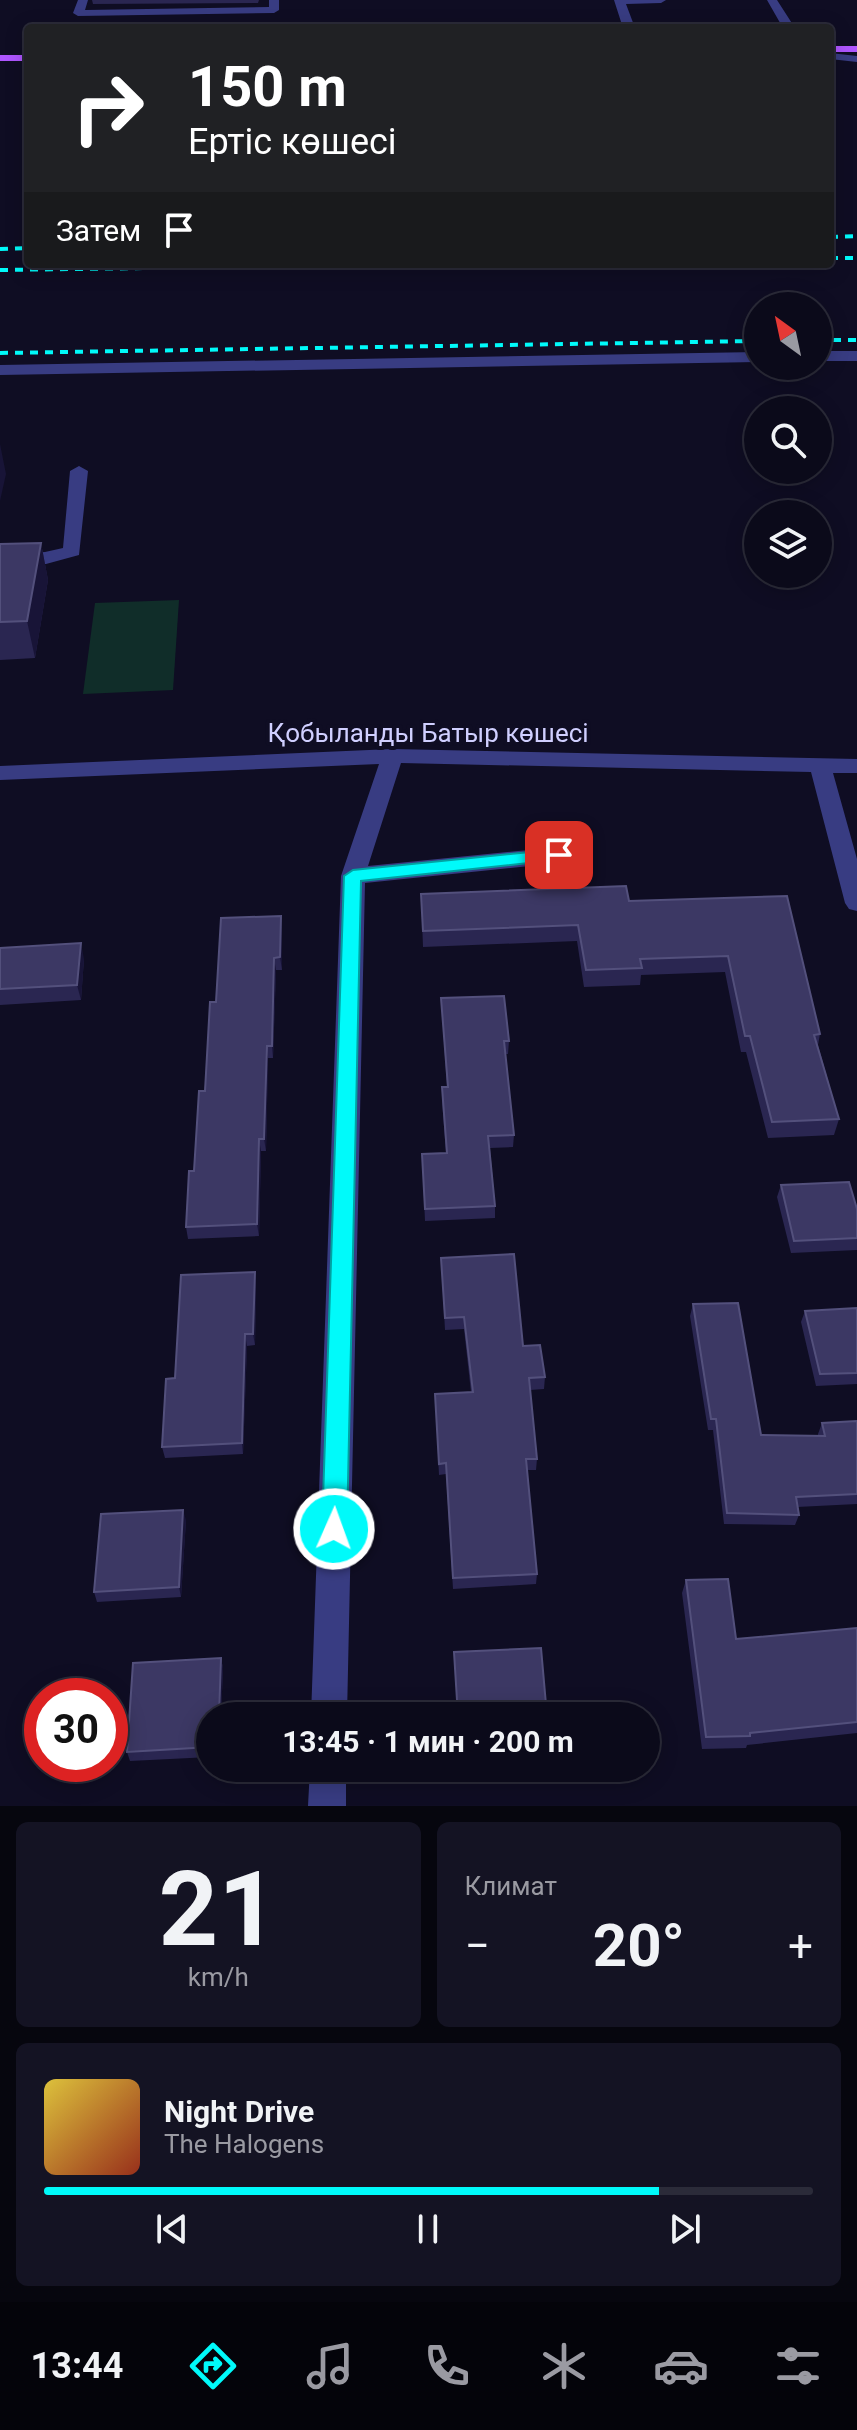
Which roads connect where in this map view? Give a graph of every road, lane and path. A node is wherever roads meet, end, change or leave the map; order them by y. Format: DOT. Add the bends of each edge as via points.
graph roads {
  1 [pos="83,0"];
  2 [pos="274,0"];
  3 [pos="619,0"];
  4 [pos="661,0"];
  5 [pos="772,0"];
  6 [pos="172,12"];
  7 [pos="169,24"];
  8 [pos="628,24"];
  9 [pos="787,24"];
  10 [pos="834,39"];
  11 [pos="857,39"];
  12 [pos="0,48"];
  13 [pos="24,48"];
  14 [pos="834,49"];
  15 [pos="857,49"];
  16 [pos="834,56"];
  17 [pos="0,58"];
  18 [pos="24,58"];
  19 [pos="857,59"];
  20 [pos="832,356"];
  21 [pos="857,356"];
  22 [pos="744,357"];
  23 [pos="0,370"];
  24 [pos="79,471"];
  25 [pos="0,561"];
  26 [pos="392,756"];
  27 [pos="820,765"];
  28 [pos="857,766"];
  29 [pos="0,773"];
  30 [pos="559,855"];
  31 [pos="353,876"];
  32 [pos="857,903"];
  33 [pos="329,1702"];
  34 [pos="328,1782"];
  35 [pos="327,1806"];
  1 -- 6 [label="street" via="78,13"];
  2 -- 6 [label="street" via="274,10"];
  3 -- 4 [label="street"];
  3 -- 8 [label="street"];
  5 -- 9 [label="street"];
  6 -- 7 [label="street"];
  10 -- 11 [label="main road"];
  12 -- 13 [label="main road"];
  14 -- 15 [label="main road"];
  16 -- 19 [label="street"];
  17 -- 18 [label="main road"];
  20 -- 21 [label="street"];
  22 -- 23 [label="street"];
  24 -- 25 [label="street" via="72,551"];
  26 -- 27 [label="street, Қобыланды Батыр көшесі"];
  26 -- 29 [label="street, Қобыланды Батыр көшесі"];
  26 -- 31 [label="street"];
  27 -- 28 [label="street, Қобыланды Батыр көшесі"];
  27 -- 32 [label="street"];
  30 -- 31 [label="street"];
  31 -- 33 [label="street"];
  34 -- 35 [label="street"];
}
